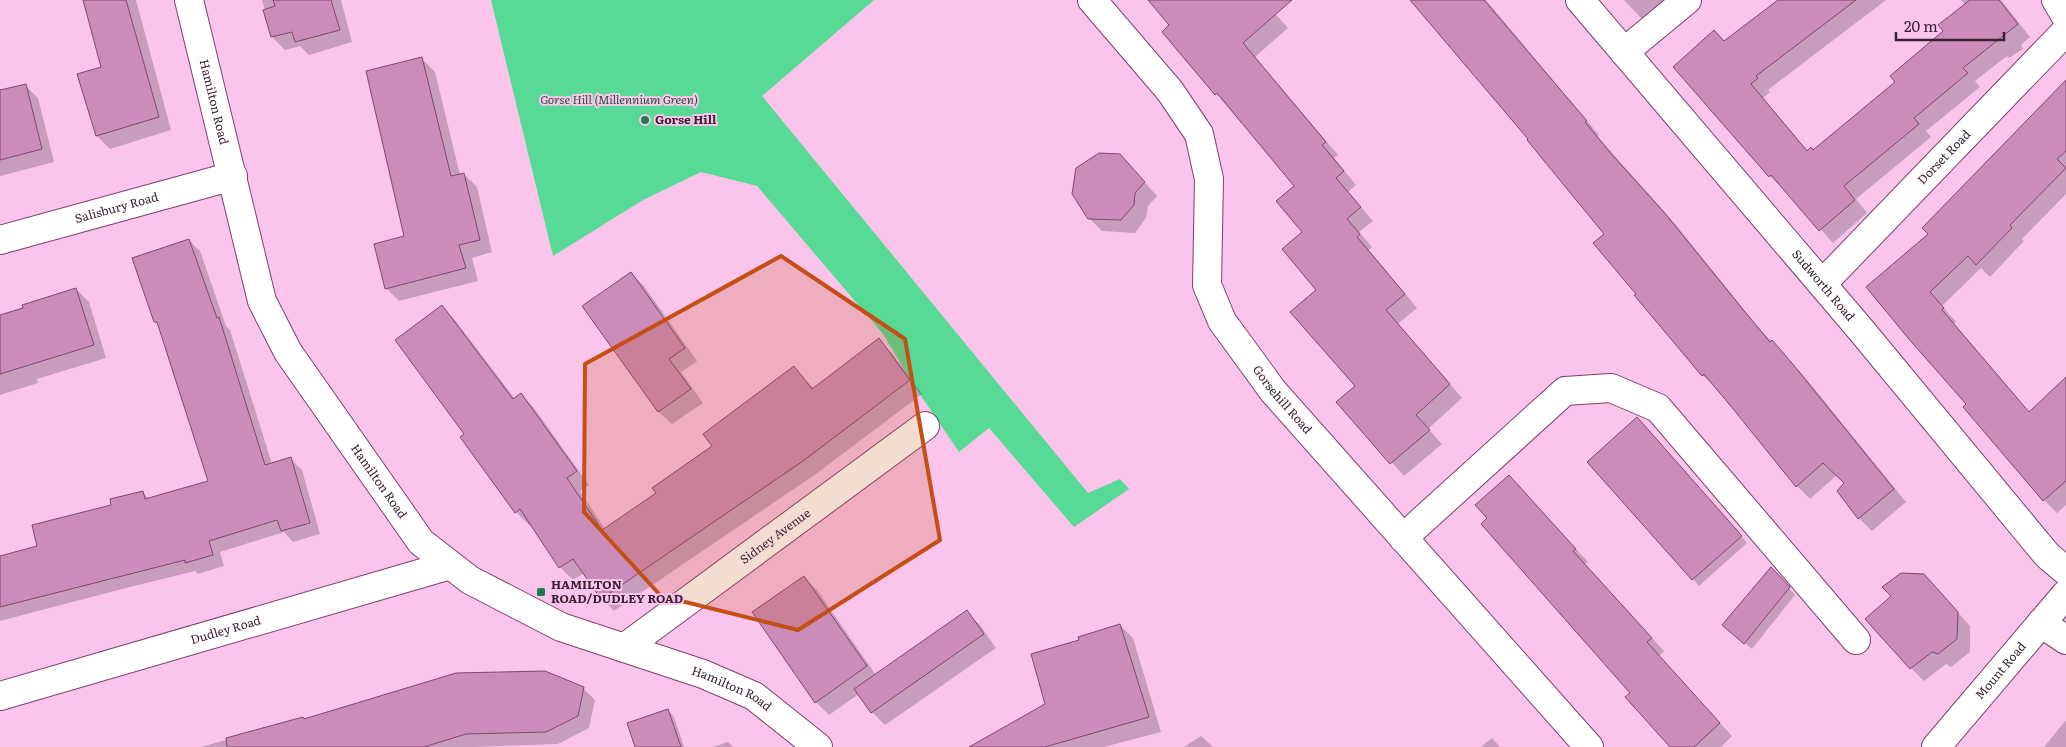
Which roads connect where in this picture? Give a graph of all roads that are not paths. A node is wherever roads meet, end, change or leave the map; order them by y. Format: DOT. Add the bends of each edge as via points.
graph roads {
  1 [pos="189,0"];
  2 [pos="1092,0"];
  3 [pos="1580,0"];
  4 [pos="1687,0"];
  5 [pos="2056,0"];
  6 [pos="2066,17"];
  7 [pos="2066,31"];
  8 [pos="1624,52"];
  9 [pos="233,176"];
  10 [pos="0,240"];
  11 [pos="1822,284"];
  12 [pos="924,426"];
  13 [pos="1403,538"];
  14 [pos="450,565"];
  15 [pos="2066,571"];
  16 [pos="2066,594"];
  17 [pos="2041,624"];
  18 [pos="1856,640"];
  19 [pos="2066,640"];
  20 [pos="624,648"];
  21 [pos="0,696"];
  22 [pos="818,747"];
  23 [pos="1589,747"];
  24 [pos="1936,747"];
  1 -- 9 [label="street, Hamilton Road"];
  2 -- 13 [label="street, Gorsehill Road" via="1170,91 1199,134 1209,179 1207,285 1222,321 1273,391"];
  3 -- 8 [label="street, Sudworth Road"];
  4 -- 8 [label="street"];
  5 -- 6 [label="street"];
  7 -- 11 [label="street, Dorset Road"];
  8 -- 11 [label="street, Sudworth Road"];
  9 -- 10 [label="street, Salisbury Road"];
  9 -- 14 [label="street, Hamilton Road" via="262,301 288,352 422,542"];
  11 -- 15 [label="street, Sudworth Road" via="2047,555"];
  12 -- 20 [label="street, Sidney Avenue"];
  13 -- 18 [label="street" via="1564,392 1611,388 1658,408"];
  13 -- 23 [label="street, Gorsehill Road"];
  14 -- 20 [label="street, Hamilton Road" via="496,595 561,627"];
  14 -- 21 [label="street, Dudley Road"];
  16 -- 17 [label="street, Mount Road"];
  17 -- 19 [label="street"];
  17 -- 24 [label="street, Mount Road"];
  20 -- 22 [label="street, Hamilton Road" via="703,674 754,696"];
}
